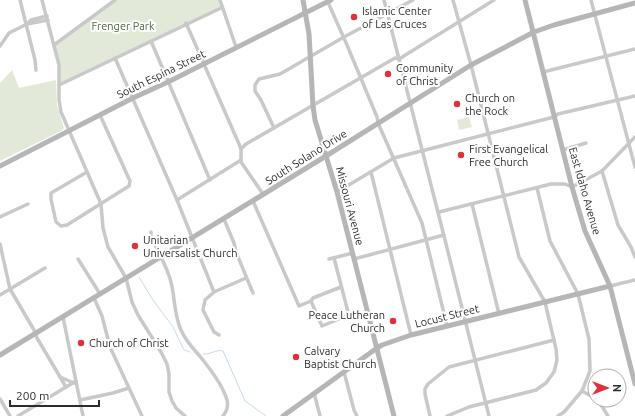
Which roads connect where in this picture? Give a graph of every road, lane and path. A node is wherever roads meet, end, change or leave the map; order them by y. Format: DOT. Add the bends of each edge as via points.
graph roads {
  1 [pos="20,0"];
  2 [pos="42,0"];
  3 [pos="115,0"];
  4 [pos="220,0"];
  5 [pos="304,0"];
  6 [pos="384,0"];
  7 [pos="413,0"];
  8 [pos="453,0"];
  9 [pos="494,0"];
  10 [pos="525,0"];
  11 [pos="591,0"];
  12 [pos="329,1"];
  13 [pos="635,3"];
  14 [pos="222,6"];
  15 [pos="306,13"];
  16 [pos="388,14"];
  17 [pos="595,14"];
  18 [pos="47,18"];
  19 [pos="458,22"];
  20 [pos="186,23"];
  21 [pos="26,24"];
  22 [pos="534,32"];
  23 [pos="344,37"];
  24 [pos="151,41"];
  25 [pos="54,45"];
  26 [pos="0,46"];
  27 [pos="236,47"];
  28 [pos="635,49"];
  29 [pos="310,56"];
  30 [pos="606,56"];
  31 [pos="115,58"];
  32 [pos="399,59"];
  33 [pos="204,64"];
  34 [pos="471,66"];
  35 [pos="36,70"];
  36 [pos="543,72"];
  37 [pos="360,77"];
  38 [pos="168,82"];
  39 [pos="59,85"];
  40 [pos="635,96"];
  41 [pos="133,98"];
  42 [pos="618,100"];
  43 [pos="410,104"];
  44 [pos="313,106"];
  45 [pos="100,115"];
  46 [pos="554,117"];
  47 [pos="378,123"];
  48 [pos="274,128"];
  49 [pos="70,131"];
  50 [pos="489,134"];
  51 [pos="635,138"];
  52 [pos="630,142"];
  53 [pos="586,144"];
  54 [pos="241,149"];
  55 [pos="563,150"];
  56 [pos="424,151"];
  57 [pos="326,156"];
  58 [pos="394,158"];
  59 [pos="241,160"];
  60 [pos="0,166"];
  61 [pos="635,167"];
  62 [pos="602,171"];
  63 [pos="87,172"];
  64 [pos="371,172"];
  65 [pos="210,180"];
  66 [pos="572,187"];
  67 [pos="537,188"];
  68 [pos="337,192"];
  69 [pos="264,194"];
  70 [pos="504,196"];
  71 [pos="177,200"];
  72 [pos="253,201"];
  73 [pos="28,204"];
  74 [pos="101,204"];
  75 [pos="472,204"];
  76 [pos="438,212"];
  77 [pos="0,217"];
  78 [pos="224,219"];
  79 [pos="151,232"];
  80 [pos="444,235"];
  81 [pos="192,238"];
  82 [pos="426,241"];
  83 [pos="0,244"];
  84 [pos="633,246"];
  85 [pos="391,249"];
  86 [pos="353,256"];
  87 [pos="161,257"];
  88 [pos="635,257"];
  89 [pos="334,258"];
  90 [pos="78,259"];
  91 [pos="329,259"];
  92 [pos="45,268"];
  93 [pos="126,278"];
  94 [pos="246,278"];
  95 [pos="635,280"];
  96 [pos="610,286"];
  97 [pos="341,287"];
  98 [pos="10,289"];
  99 [pos="214,292"];
  100 [pos="253,293"];
  101 [pos="100,294"];
  102 [pos="578,294"];
  103 [pos="0,295"];
  104 [pos="94,298"];
  105 [pos="311,301"];
  106 [pos="545,302"];
  107 [pos="499,314"];
  108 [pos="63,317"];
  109 [pos="466,322"];
  110 [pos="447,326"];
  111 [pos="35,334"];
  112 [pos="219,335"];
  113 [pos="411,335"];
  114 [pos="554,340"];
  115 [pos="377,348"];
  116 [pos="0,355"];
  117 [pos="476,360"];
  118 [pos="344,372"];
  119 [pos="60,377"];
  120 [pos="75,382"];
  121 [pos="635,384"];
  122 [pos="66,387"];
  123 [pos="129,388"];
  124 [pos="582,391"];
  125 [pos="314,393"];
  126 [pos="587,394"];
  127 [pos="0,399"];
  128 [pos="80,400"];
  129 [pos="486,403"];
  130 [pos="10,416"];
  131 [pos="18,416"];
  132 [pos="84,416"];
  133 [pos="142,416"];
  134 [pos="185,416"];
  135 [pos="223,416"];
  136 [pos="283,416"];
  137 [pos="320,416"];
  138 [pos="356,416"];
  139 [pos="394,416"];
  140 [pos="430,416"];
  141 [pos="448,416"];
  142 [pos="490,416"];
  143 [pos="558,416"];
  1 -- 21 [label="street"];
  2 -- 18 [label="street"];
  3 -- 25 [label="street"];
  4 -- 14 [label="street"];
  5 -- 15 [label="street, Missouri Avenue"];
  6 -- 16 [label="street"];
  7 -- 16 [label="street"];
  8 -- 19 [label="street"];
  9 -- 19 [label="street"];
  10 -- 22 [label="street, East Idaho Avenue"];
  11 -- 17 [label="street"];
  12 -- 15 [label="street, South Espina Street"];
  12 -- 23 [label="street"];
  13 -- 17 [label="street, South Solano Drive"];
  14 -- 20 [label="street"];
  14 -- 27 [label="street"];
  15 -- 27 [label="street, South Espina Street"];
  15 -- 29 [label="street, Missouri Avenue"];
  16 -- 23 [label="street"];
  16 -- 32 [label="street"];
  17 -- 22 [label="street, South Solano Drive"];
  17 -- 30 [label="street"];
  18 -- 21 [label="street" via="31,20"];
  18 -- 25 [label="street"];
  19 -- 32 [label="street"];
  19 -- 34 [label="street"];
  20 -- 24 [label="street"];
  20 -- 33 [label="street"];
  21 -- 26 [label="street" via="9,32"];
  21 -- 35 [label="street"];
  22 -- 34 [label="street, South Solano Drive"];
  22 -- 36 [label="street, East Idaho Avenue"];
  23 -- 29 [label="street"];
  23 -- 37 [label="street"];
  24 -- 31 [label="street"];
  24 -- 38 [label="street"];
  25 -- 39 [label="street" via="59,65"];
  27 -- 33 [label="street, South Espina Street"];
  28 -- 30 [label="street"];
  29 -- 44 [label="street, Missouri Avenue"];
  29 -- 48 [label="street" via="280,74 261,77 256,83 256,91"];
  30 -- 36 [label="street"];
  30 -- 42 [label="street"];
  31 -- 39 [label="street"];
  31 -- 41 [label="street"];
  32 -- 37 [label="street" via="395,58"];
  32 -- 43 [label="street"];
  33 -- 38 [label="street, South Espina Street"];
  33 -- 54 [label="street"];
  34 -- 43 [label="street, South Solano Drive"];
  34 -- 50 [label="street"];
  36 -- 46 [label="street, East Idaho Avenue"];
  37 -- 44 [label="street"];
  37 -- 47 [label="street"];
  38 -- 41 [label="street, South Espina Street"];
  38 -- 65 [label="street"];
  39 -- 49 [label="street" via="61,112"];
  40 -- 42 [label="street"];
  41 -- 45 [label="street, South Espina Street"];
  41 -- 71 [label="street"];
  42 -- 46 [label="street"];
  42 -- 52 [label="street"];
  43 -- 47 [label="street, South Solano Drive"];
  43 -- 56 [label="street"];
  44 -- 48 [label="street"];
  44 -- 57 [label="street, Missouri Avenue" via="317,131"];
  45 -- 49 [label="street, South Espina Street"];
  45 -- 74 [label="street" via="130,181 125,190"];
  46 -- 50 [label="street"];
  46 -- 55 [label="street, East Idaho Avenue"];
  47 -- 57 [label="street, South Solano Drive"];
  47 -- 58 [label="street"];
  48 -- 54 [label="street"];
  49 -- 60 [label="street, South Espina Street"];
  49 -- 63 [label="street"];
  50 -- 56 [label="street"];
  50 -- 70 [label="street"];
  51 -- 52 [label="street"];
  52 -- 61 [label="street"];
  52 -- 62 [label="street"];
  53 -- 55 [label="street"];
  54 -- 59 [label="street"];
  55 -- 66 [label="street, East Idaho Avenue"];
  56 -- 58 [label="street"];
  56 -- 76 [label="street"];
  57 -- 68 [label="street, Missouri Avenue"];
  57 -- 69 [label="street, South Solano Drive"];
  58 -- 64 [label="street"];
  58 -- 82 [label="street" via="422,224"];
  59 -- 65 [label="street"];
  59 -- 69 [label="street"];
  62 -- 66 [label="street"];
  62 -- 84 [label="street" via="618,225"];
  63 -- 74 [label="street"];
  63 -- 74 [label="street" via="51,193 56,222 61,226 67,225"];
  64 -- 68 [label="street"];
  64 -- 85 [label="street"];
  65 -- 71 [label="street"];
  66 -- 67 [label="street" via="551,184"];
  66 -- 96 [label="street, East Idaho Avenue" via="585,231"];
  67 -- 70 [label="street"];
  67 -- 102 [label="street" via="550,241"];
  68 -- 86 [label="street, Missouri Avenue"];
  69 -- 72 [label="street, South Solano Drive"];
  70 -- 75 [label="street"];
  70 -- 106 [label="street" via="519,256"];
  71 -- 81 [label="street"];
  72 -- 78 [label="street, South Solano Drive"];
  72 -- 105 [label="street" via="299,306"];
  73 -- 77 [label="street"];
  74 -- 93 [label="street" via="108,247"];
  75 -- 76 [label="street"];
  75 -- 107 [label="street"];
  76 -- 80 [label="street"];
  78 -- 81 [label="street, South Solano Drive"];
  78 -- 94 [label="street"];
  79 -- 87 [label="street"];
  80 -- 82 [label="street"];
  80 -- 109 [label="street"];
  81 -- 87 [label="street, South Solano Drive"];
  81 -- 99 [label="street"];
  82 -- 85 [label="street"];
  82 -- 110 [label="street"];
  83 -- 98 [label="street"];
  84 -- 88 [label="street"];
  85 -- 86 [label="street"];
  85 -- 113 [label="street"];
  86 -- 89 [label="street"];
  86 -- 115 [label="street, Missouri Avenue"];
  87 -- 93 [label="street, South Solano Drive"];
  87 -- 135 [label="street" via="171,282 181,331 211,370 228,401 227,411"];
  89 -- 91 [label="street"];
  89 -- 97 [label="street"];
  90 -- 101 [label="street"];
  92 -- 98 [label="street"];
  93 -- 101 [label="street, South Solano Drive"];
  93 -- 134 [label="street" via="138,315 167,364 172,401"];
  94 -- 99 [label="street"];
  94 -- 100 [label="street"];
  95 -- 96 [label="street, Locust Street"];
  96 -- 102 [label="street, Locust Street"];
  96 -- 121 [label="street, East Idaho Avenue"];
  97 -- 105 [label="street"];
  97 -- 105 [label="street" via="348,312 346,316 322,326"];
  98 -- 103 [label="street"];
  98 -- 111 [label="street"];
  99 -- 112 [label="street" via="205,300 203,310 214,332"];
  101 -- 104 [label="street, South Solano Drive"];
  102 -- 106 [label="street, Locust Street"];
  102 -- 124 [label="street" via="589,339 590,371"];
  104 -- 108 [label="street, South Solano Drive"];
  104 -- 123 [label="street" via="102,316 110,347"];
  106 -- 107 [label="street, Locust Street"];
  106 -- 114 [label="street"];
  107 -- 109 [label="street, Locust Street"];
  108 -- 111 [label="street, South Solano Drive"];
  108 -- 120 [label="street"];
  109 -- 110 [label="street, Locust Street"];
  109 -- 117 [label="street"];
  110 -- 113 [label="street, Locust Street"];
  111 -- 116 [label="street, South Solano Drive"];
  111 -- 119 [label="street"];
  113 -- 115 [label="street, Locust Street"];
  114 -- 117 [label="street"];
  114 -- 129 [label="street" via="556,363 544,385 532,391"];
  115 -- 118 [label="street, Locust Street"];
  115 -- 139 [label="street, Missouri Avenue"];
  117 -- 129 [label="street"];
  117 -- 140 [label="street" via="450,366 427,386 425,394"];
  118 -- 125 [label="street, Locust Street"];
  118 -- 138 [label="street"];
  119 -- 120 [label="street"];
  119 -- 122 [label="street"];
  120 -- 122 [label="street"];
  120 -- 128 [label="street"];
  122 -- 131 [label="street"];
  123 -- 128 [label="street"];
  123 -- 133 [label="street"];
  124 -- 126 [label="street"];
  124 -- 143 [label="street"];
  125 -- 136 [label="street, Locust Street"];
  125 -- 137 [label="street"];
  127 -- 130 [label="street"];
  128 -- 132 [label="street"];
  129 -- 141 [label="street"];
  129 -- 142 [label="street"];
}
